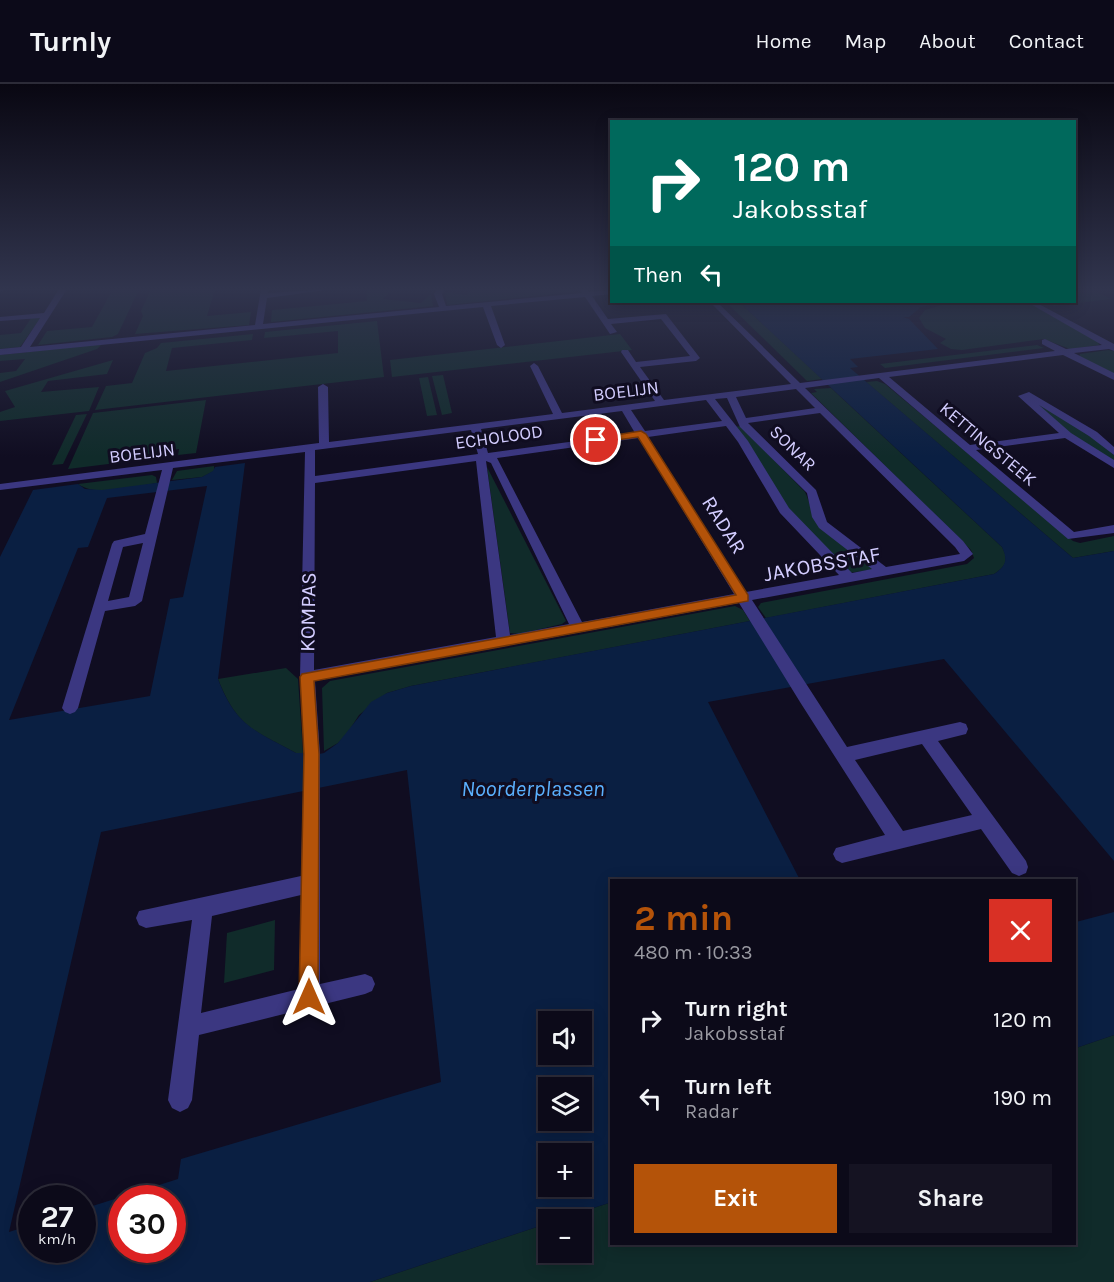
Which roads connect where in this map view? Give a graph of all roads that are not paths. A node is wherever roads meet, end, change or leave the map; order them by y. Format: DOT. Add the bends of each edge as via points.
graph roads {
  1 [pos="27,345"];
  2 [pos="66,345"];
  3 [pos="686,345"];
  4 [pos="757,345"];
  5 [pos="1051,345"];
  6 [pos="1113,347"];
  7 [pos="24,349"];
  8 [pos="0,352"];
  9 [pos="625,352"];
  10 [pos="1064,352"];
  11 [pos="633,365"];
  12 [pos="534,366"];
  13 [pos="876,377"];
  14 [pos="1114,377"];
  15 [pos="799,386"];
  16 [pos="323,387"];
  17 [pos="730,394"];
  18 [pos="708,397"];
  19 [pos="661,403"];
  20 [pos="625,408"];
  21 [pos="824,410"];
  22 [pos="560,416"];
  23 [pos="742,421"];
  24 [pos="729,423"];
  25 [pos="475,427"];
  26 [pos="641,434"];
  27 [pos="1067,435"];
  28 [pos="317,447"];
  29 [pos="967,448"];
  30 [pos="1114,452"];
  31 [pos="484,456"];
  32 [pos="1114,465"];
  33 [pos="168,466"];
  34 [pos="310,480"];
  35 [pos="0,487"];
  36 [pos="1114,529"];
  37 [pos="152,537"];
  38 [pos="884,572"];
  39 [pos="849,578"];
  40 [pos="748,604"];
  41 [pos="98,606"];
  42 [pos="578,628"];
  43 [pos="504,640"];
  44 [pos="307,677"];
  45 [pos="70,708"];
  46 [pos="960,729"];
  47 [pos="926,737"];
  48 [pos="844,756"];
  49 [pos="985,820"];
  50 [pos="899,840"];
  51 [pos="842,854"];
  52 [pos="1019,867"];
  53 [pos="310,883"];
  54 [pos="203,908"];
  55 [pos="146,918"];
  56 [pos="365,984"];
  57 [pos="309,997"];
  58 [pos="189,1028"];
  59 [pos="180,1100"];
  1 -- 7 [label="street"];
  2 -- 7 [label="street"];
  3 -- 11 [label="street" via="696,358"];
  4 -- 15 [label="street, JAKOBSSTAF"];
  5 -- 10 [label="street"];
  6 -- 10 [label="street, BOELIJN"];
  7 -- 8 [label="street"];
  9 -- 11 [label="street"];
  10 -- 13 [label="street, BOELIJN"];
  10 -- 14 [label="street"];
  11 -- 19 [label="street"];
  12 -- 22 [label="street"];
  13 -- 15 [label="street, BOELIJN"];
  13 -- 29 [label="street, KETTINGSTEEK"];
  15 -- 17 [label="street, BOELIJN"];
  15 -- 21 [label="street, JAKOBSSTAF"];
  16 -- 28 [label="street"];
  17 -- 18 [label="street, BOELIJN"];
  17 -- 23 [label="street, SONAR"];
  18 -- 19 [label="street, BOELIJN"];
  18 -- 24 [label="street, SONAR"];
  19 -- 20 [label="street, BOELIJN"];
  20 -- 22 [label="street, BOELIJN"];
  20 -- 26 [label="street, RADAR"];
  21 -- 23 [label="street"];
  21 -- 38 [label="street, JAKOBSSTAF" via="967,554 961,560"];
  22 -- 25 [label="street, BOELIJN"];
  23 -- 38 [label="street, SONAR" via="812,492 823,525"];
  24 -- 26 [label="street, ECHOLOOD"];
  24 -- 39 [label="street, SONAR" via="784,510"];
  25 -- 28 [label="street, BOELIJN"];
  25 -- 31 [label="street"];
  26 -- 31 [label="street, ECHOLOOD"];
  26 -- 40 [label="street, RADAR"];
  27 -- 29 [label="street"];
  27 -- 30 [label="street" via="1023,396 1029,395 1084,428"];
  27 -- 32 [label="street"];
  28 -- 33 [label="street, BOELIJN"];
  28 -- 34 [label="street, KOMPAS"];
  29 -- 36 [label="street, KETTINGSTEEK" via="1072,536"];
  31 -- 34 [label="street, ECHOLOOD"];
  31 -- 42 [label="street" via="495,461"];
  31 -- 43 [label="street" via="480,463"];
  33 -- 35 [label="street, BOELIJN"];
  33 -- 37 [label="street"];
  34 -- 44 [label="street, KOMPAS"];
  37 -- 41 [label="street" via="118,544"];
  37 -- 41 [label="street" via="135,601"];
  38 -- 39 [label="street, JAKOBSSTAF"];
  39 -- 40 [label="street, JAKOBSSTAF"];
  40 -- 42 [label="street, JAKOBSSTAF"];
  40 -- 48 [label="street, RADAR"];
  41 -- 45 [label="street"];
  42 -- 43 [label="street, JAKOBSSTAF"];
  43 -- 44 [label="street, JAKOBSSTAF"];
  44 -- 53 [label="street, KOMPAS" via="312,754"];
  46 -- 47 [label="street"];
  47 -- 48 [label="street"];
  47 -- 49 [label="street"];
  48 -- 50 [label="street, RADAR"];
  49 -- 50 [label="street"];
  49 -- 52 [label="street"];
  50 -- 51 [label="street"];
  53 -- 54 [label="street"];
  53 -- 57 [label="street, KOMPAS"];
  54 -- 55 [label="street"];
  54 -- 58 [label="street"];
  56 -- 57 [label="street"];
  57 -- 58 [label="street"];
  58 -- 59 [label="street"];
}
